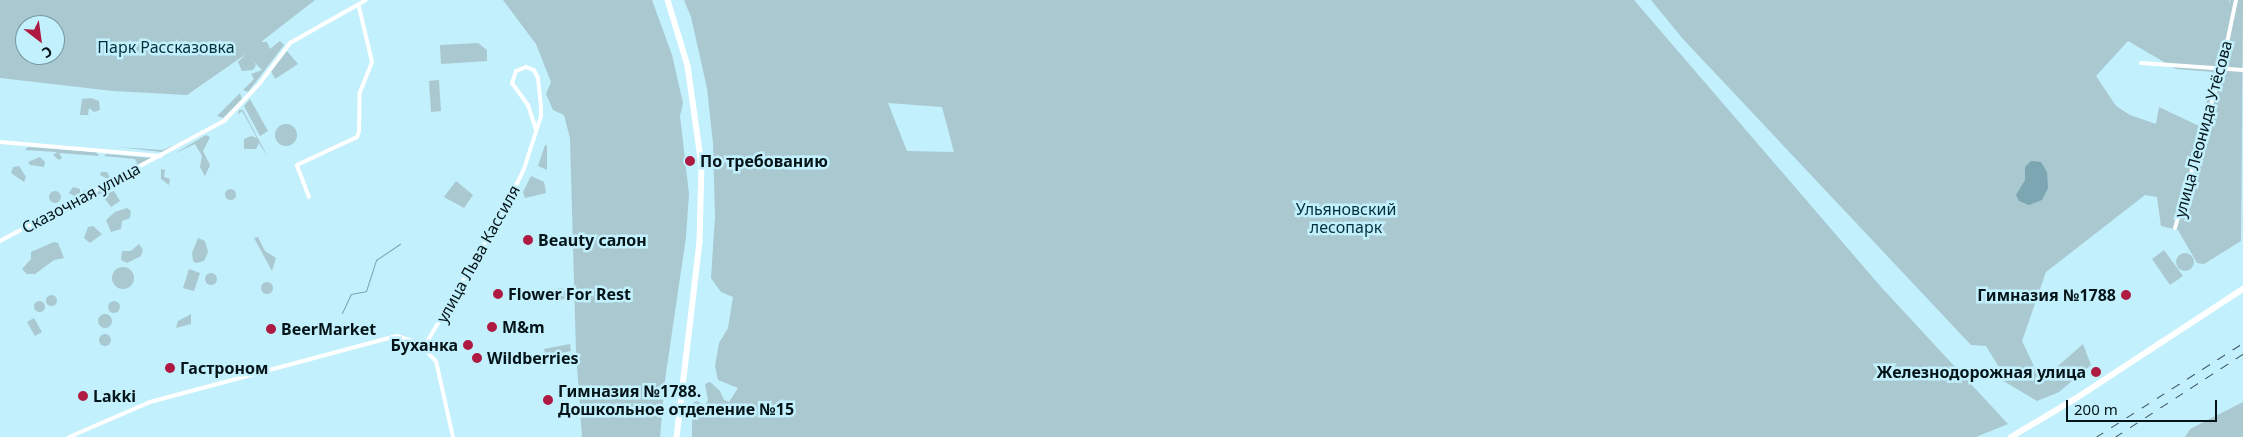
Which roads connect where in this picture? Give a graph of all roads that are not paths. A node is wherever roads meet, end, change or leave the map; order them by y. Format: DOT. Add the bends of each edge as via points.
graph roads {
  1 [pos="366,0"];
  2 [pos="668,0"];
  3 [pos="2236,0"];
  4 [pos="359,6"];
  5 [pos="2141,63"];
  6 [pos="2222,67"];
  7 [pos="2243,70"];
  8 [pos="536,130"];
  9 [pos="0,142"];
  10 [pos="161,156"];
  11 [pos="309,197"];
  12 [pos="2175,228"];
  13 [pos="0,241"];
  14 [pos="2243,289"];
  15 [pos="424,347"];
  16 [pos="79,435"];
  17 [pos="69,437"];
  18 [pos="452,437"];
  19 [pos="677,437"];
  20 [pos="2011,437"];
  1 -- 4 [label="street"];
  2 -- 19 [label="street" via="688,66 702,165 700,242"];
  3 -- 6 [label="street, улица Леонида Утёсова"];
  4 -- 10 [label="street, Сказочная улица" via="298,38 228,118"];
  4 -- 11 [label="street" via="372,62 360,92 359,131 357,137 297,166"];
  5 -- 6 [label="street"];
  6 -- 7 [label="street"];
  6 -- 12 [label="street, улица Леонида Утёсова"];
  8 -- 8 [label="street, улица Льва Кассиля" via="541,107 538,78 530,68 520,68 513,75 512,83 528,105"];
  8 -- 15 [label="street, улица Льва Кассиля" via="507,206"];
  9 -- 10 [label="street, Сказочная улица"];
  10 -- 13 [label="street, Сказочная улица"];
  14 -- 20 [label="street"];
  15 -- 16 [label="street" via="409,339 386,337 157,400"];
  15 -- 18 [label="street" via="439,370"];
  16 -- 17 [label="street"];
}
